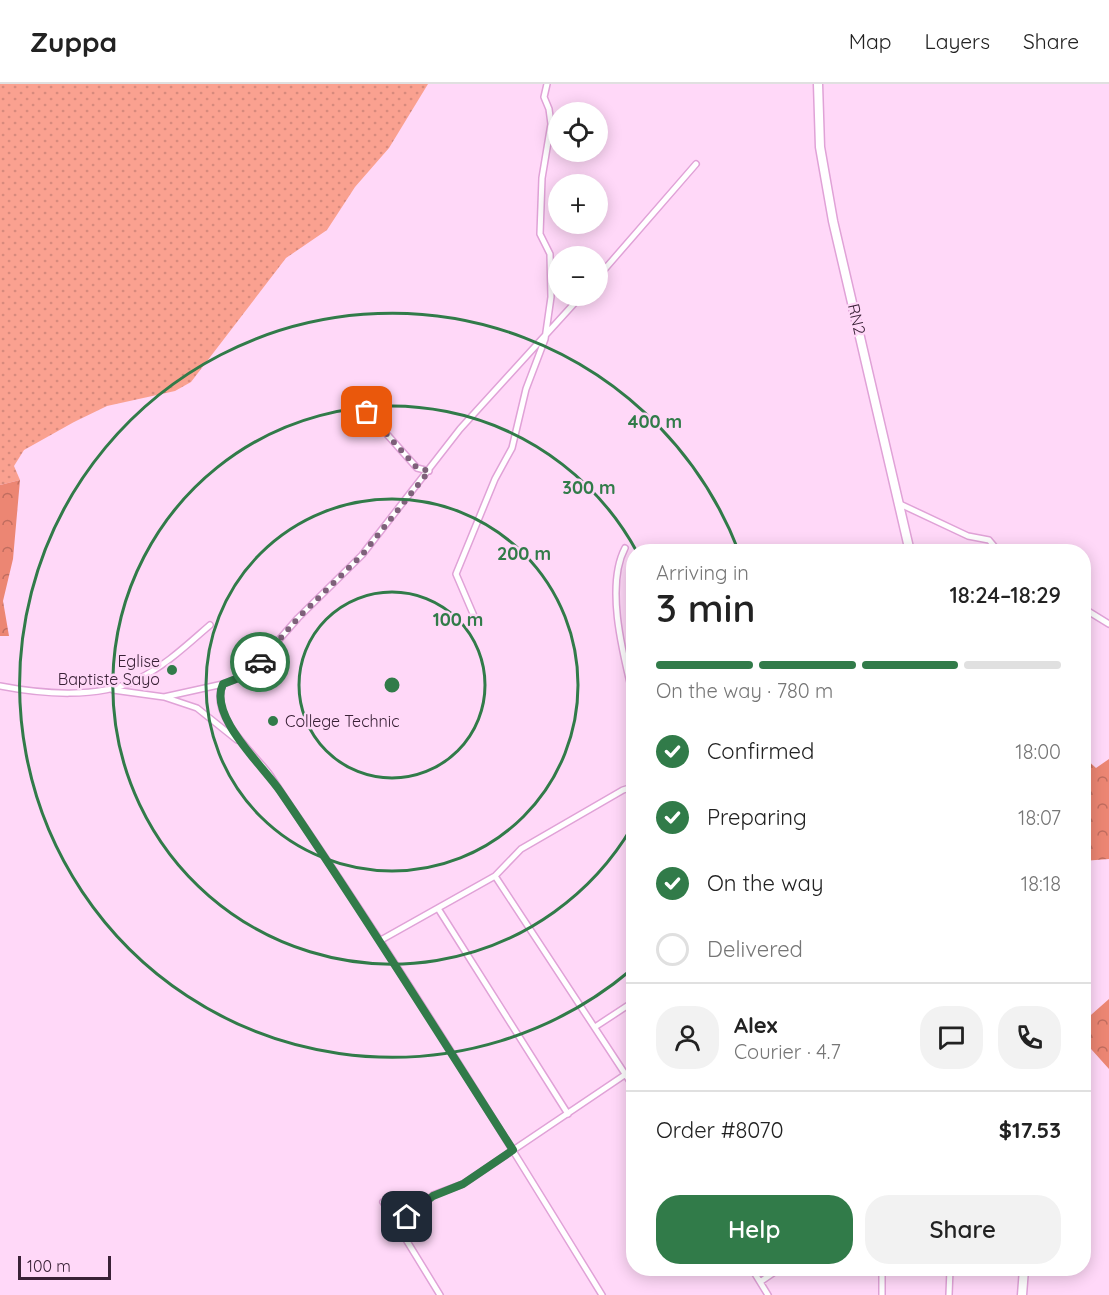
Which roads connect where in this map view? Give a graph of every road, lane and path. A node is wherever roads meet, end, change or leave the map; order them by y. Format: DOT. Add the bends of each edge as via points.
graph roads {
  1 [pos="547,84"];
  2 [pos="818,84"];
  3 [pos="696,164"];
  4 [pos="608,265"];
  5 [pos="573,306"];
  6 [pos="545,339"];
  7 [pos="367,412"];
  8 [pos="429,471"];
  9 [pos="900,504"];
  10 [pos="908,544"];
  11 [pos="992,544"];
  12 [pos="625,548"];
  13 [pos="1091,613"];
  14 [pos="477,623"];
  15 [pos="1109,624"];
  16 [pos="210,625"];
  17 [pos="626,662"];
  18 [pos="223,684"];
  19 [pos="0,686"];
  20 [pos="109,690"];
  21 [pos="164,697"];
  22 [pos="242,745"];
  23 [pos="626,789"];
  24 [pos="495,876"];
  25 [pos="439,910"];
  26 [pos="381,940"];
  27 [pos="626,1007"];
  28 [pos="595,1027"];
  29 [pos="626,1074"];
  30 [pos="568,1114"];
  31 [pos="513,1150"];
  32 [pos="382,1202"];
  33 [pos="396,1224"];
  34 [pos="756,1276"];
  35 [pos="769,1276"];
  36 [pos="882,1276"];
  37 [pos="950,1276"];
  38 [pos="1023,1276"];
  39 [pos="760,1282"];
  40 [pos="440,1295"];
  41 [pos="602,1295"];
  42 [pos="768,1295"];
  43 [pos="882,1295"];
  44 [pos="949,1295"];
  45 [pos="1022,1295"];
  1 -- 6 [label="street" via="544,97 551,124 542,177 540,234 550,254 551,297"];
  2 -- 9 [label="main road, RN2" via="820,147 833,221"];
  3 -- 4 [label="street"];
  5 -- 6 [label="street"];
  6 -- 8 [label="street" via="460,429"];
  6 -- 14 [label="street" via="526,389 512,448 456,574"];
  7 -- 8 [label="street" via="417,468"];
  8 -- 18 [label="street" via="362,555 298,618 249,674"];
  9 -- 10 [label="main road, RN2"];
  9 -- 11 [label="street"];
  12 -- 17 [label="street" via="616,582"];
  13 -- 15 [label="street"];
  16 -- 20 [label="street" via="176,655 138,680"];
  18 -- 21 [label="street"];
  18 -- 22 [label="street" via="219,692 222,711"];
  19 -- 20 [label="street" via="58,692"];
  20 -- 21 [label="street"];
  21 -- 22 [label="street" via="197,708"];
  22 -- 26 [label="street" via="270,776"];
  23 -- 24 [label="street" via="521,849"];
  24 -- 25 [label="street"];
  24 -- 28 [label="street"];
  25 -- 26 [label="street"];
  25 -- 30 [label="street"];
  26 -- 31 [label="street"];
  27 -- 28 [label="street"];
  28 -- 29 [label="street"];
  29 -- 30 [label="street"];
  30 -- 31 [label="street"];
  31 -- 33 [label="street" via="463,1184 433,1196"];
  31 -- 41 [label="street"];
  32 -- 33 [label="street"];
  33 -- 40 [label="street"];
  34 -- 39 [label="street"];
  35 -- 39 [label="street"];
  36 -- 43 [label="street"];
  37 -- 44 [label="street"];
  38 -- 45 [label="main road"];
  39 -- 42 [label="street"];
}
